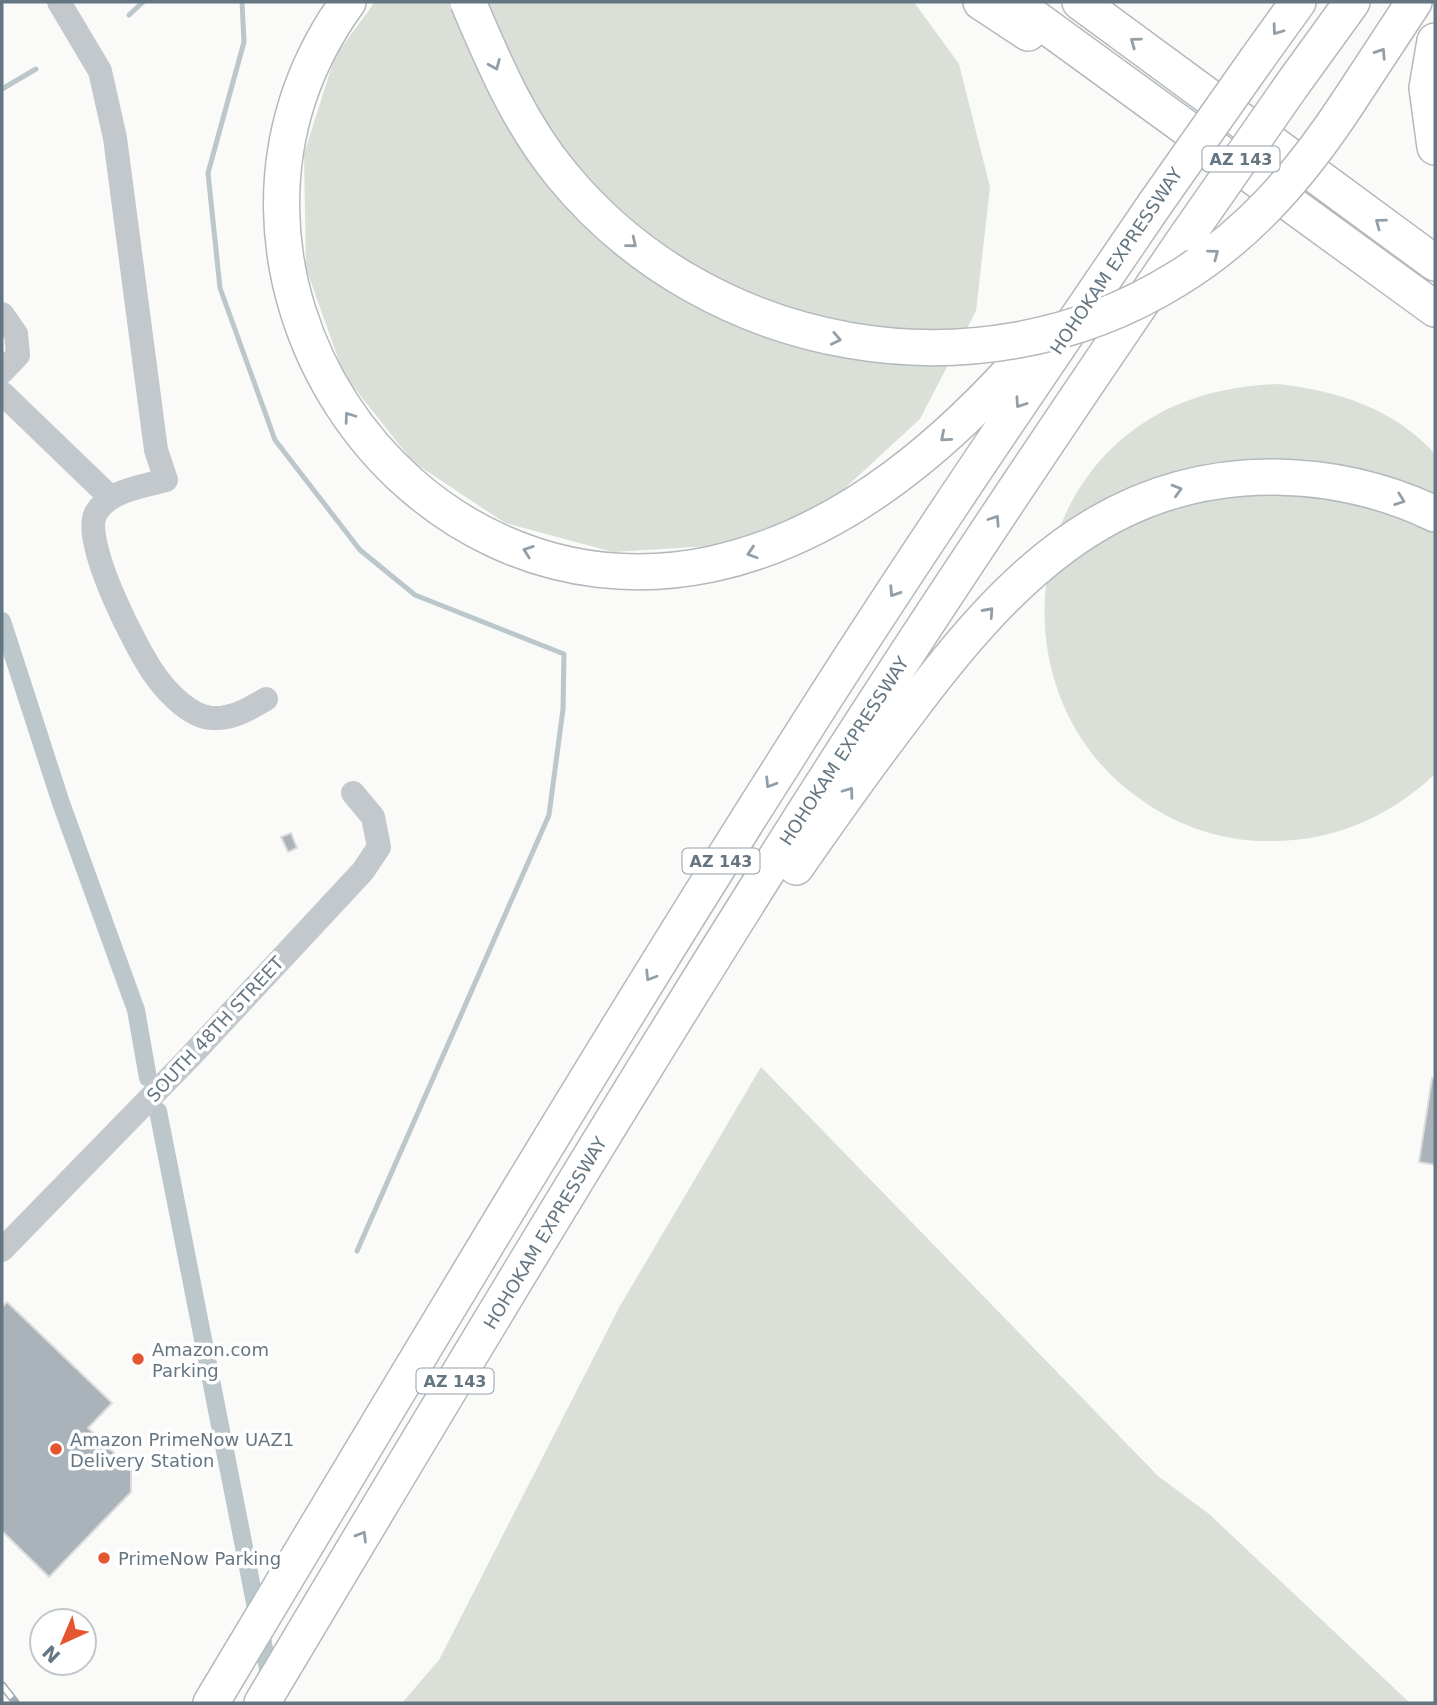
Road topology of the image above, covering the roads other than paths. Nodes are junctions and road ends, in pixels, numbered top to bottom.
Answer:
1 (59, 2) edge
2 (348, 2) edge
3 (468, 2) edge
4 (981, 2) edge
5 (1013, 2) edge
6 (1080, 2) edge
7 (1298, 2) edge
8 (1352, 2) edge
9 (1414, 2) edge
10 (1435, 41) edge
11 (1435, 147) edge
12 (1247, 171) junction
13 (1154, 204) junction
14 (1435, 263) edge
15 (1435, 309) edge
16 (2, 314) edge
17 (2, 372) edge
18 (2, 393) edge
19 (111, 498) junction
20 (1435, 514) edge
21 (266, 699) dead end
22 (353, 793) dead end
23 (584, 1167) junction
24 (2, 1250) edge
25 (313, 1534) junction
26 (327, 1595) junction
27 (184, 1703) edge
28 (211, 1703) edge
29 (262, 1703) edge
30 (277, 1703) edge

1 - 19 street
13 -> 2 highway
3 -> 9 highway, bridge
4 - 12 highway
5 - 12 highway
14 -> 6 highway
7 -> 13 highway, HOHOKAM EXPRESSWAY / AZ 143, bridge
23 -> 8 highway, HOHOKAM EXPRESSWAY / AZ 143, bridge
10 - 11 highway
12 - 15 highway
13 -> 25 highway, HOHOKAM EXPRESSWAY / AZ 143
16 - 17 street
18 - 19 street
19 - 21 street
23 -> 20 highway
22 - 24 street, SOUTH 48TH STREET
26 -> 23 highway, HOHOKAM EXPRESSWAY / AZ 143
25 - 27 highway
25 - 28 highway, HOHOKAM EXPRESSWAY / AZ 143
26 - 29 highway, HOHOKAM EXPRESSWAY / AZ 143
26 - 30 highway

